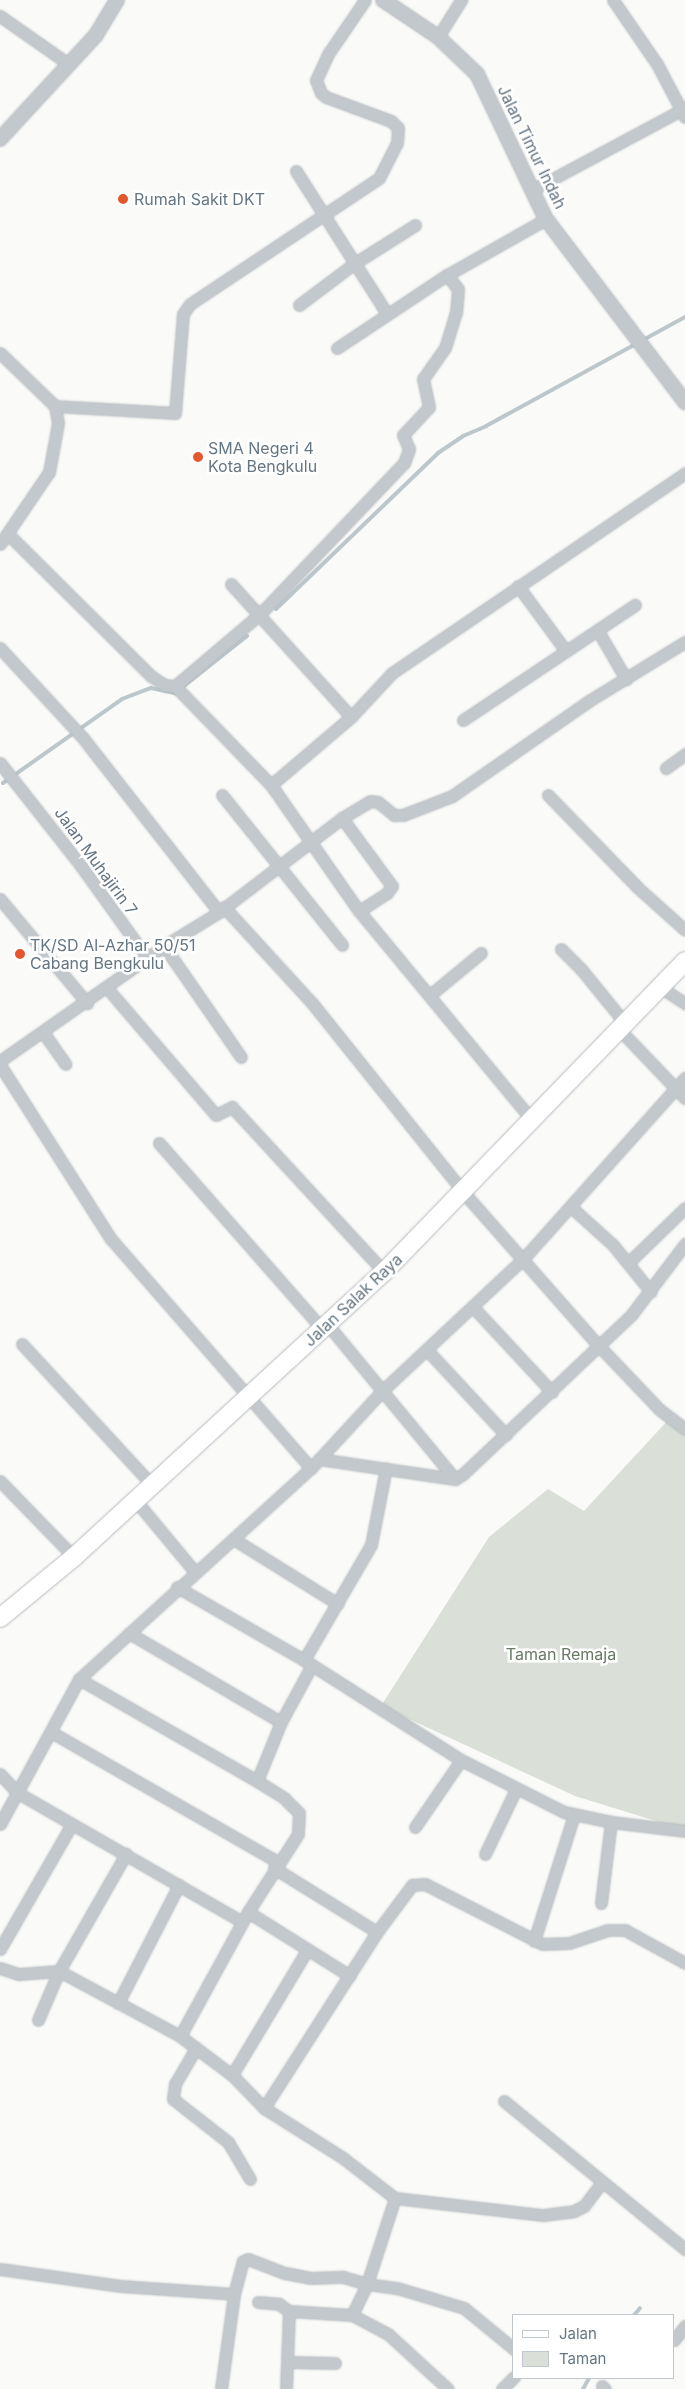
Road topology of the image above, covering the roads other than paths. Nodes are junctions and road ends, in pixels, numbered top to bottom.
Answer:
1 (117, 0) edge
2 (365, 0) edge
3 (383, 0) edge
4 (461, 0) edge
5 (613, 0) edge
6 (0, 16) edge
7 (438, 37) junction
8 (70, 65) junction
9 (684, 112) edge
10 (0, 139) edge
11 (296, 171) dead end
12 (532, 190) junction
13 (323, 213) junction
14 (546, 219) junction
15 (415, 225) dead end
16 (355, 262) junction
17 (447, 275) junction
18 (299, 305) dead end
19 (387, 314) junction
20 (337, 348) dead end
21 (0, 353) edge
22 (685, 402) edge
23 (55, 406) junction
24 (685, 473) edge
25 (8, 534) junction
26 (0, 544) edge
27 (231, 584) dead end
28 (518, 586) junction
29 (635, 605) dead end
30 (260, 614) junction
31 (598, 631) junction
32 (685, 642) edge
33 (0, 648) edge
34 (566, 651) junction
35 (626, 679) junction
36 (176, 687) junction
37 (351, 717) junction
38 (463, 720) dead end
39 (685, 754) edge
40 (4, 767) edge
41 (666, 768) dead end
42 (271, 785) junction
43 (222, 795) dead end
44 (548, 795) dead end
45 (342, 818) junction
46 (311, 844) junction
47 (278, 867) junction
48 (0, 899) edge
49 (222, 910) junction
50 (359, 911) junction
51 (685, 930) edge
52 (342, 945) dead end
53 (164, 946) junction
54 (561, 949) dead end
55 (481, 953) dead end
56 (147, 958) junction
57 (685, 961) edge
58 (660, 987) junction
59 (106, 988) junction
60 (430, 995) junction
61 (86, 1003) junction
62 (685, 1003) edge
63 (621, 1025) junction
64 (43, 1032) junction
65 (241, 1057) dead end
66 (0, 1063) edge
67 (66, 1064) dead end
68 (685, 1078) edge
69 (675, 1089) junction
70 (685, 1098) edge
71 (531, 1119) junction
72 (159, 1143) dead end
73 (464, 1193) junction
74 (571, 1207) junction
75 (685, 1208) edge
76 (685, 1244) edge
77 (523, 1259) junction
78 (628, 1263) junction
79 (384, 1272) junction
80 (651, 1292) junction
81 (472, 1307) junction
82 (325, 1327) junction
83 (22, 1344) dead end
84 (599, 1346) junction
85 (427, 1350) junction
86 (383, 1390) junction
87 (552, 1392) junction
88 (248, 1394) junction
89 (685, 1429) edge
90 (506, 1436) junction
91 (320, 1459) junction
92 (311, 1468) junction
93 (386, 1468) junction
94 (455, 1479) junction
95 (0, 1481) edge
96 (151, 1484) junction
97 (136, 1501) junction
98 (235, 1540) junction
99 (74, 1557) junction
100 (195, 1572) junction
101 (177, 1587) junction
102 (338, 1604) junction
103 (0, 1618) edge
104 (129, 1632) junction
105 (308, 1662) junction
106 (79, 1679) junction
107 (281, 1722) junction
108 (51, 1732) junction
109 (461, 1760) junction
110 (0, 1774) edge
111 (257, 1781) junction
112 (516, 1788) junction
113 (18, 1793) junction
114 (574, 1815) junction
115 (611, 1822) junction
116 (0, 1824) edge
117 (72, 1824) junction
118 (415, 1827) dead end
119 (685, 1831) edge
120 (126, 1854) junction
121 (485, 1854) dead end
122 (276, 1865) junction
123 (179, 1885) junction
124 (601, 1903) dead end
125 (248, 1912) junction
126 (242, 1922) junction
127 (377, 1932) junction
128 (534, 1941) junction
129 (0, 1949) edge
130 (307, 1950) junction
131 (685, 1963) edge
132 (0, 1968) edge
133 (59, 1971) junction
134 (350, 1976) junction
135 (118, 2003) junction
136 (38, 2020) dead end
137 (180, 2036) junction
138 (196, 2048) junction
139 (232, 2074) junction
140 (504, 2101) dead end
141 (264, 2108) junction
142 (250, 2179) dead end
143 (602, 2182) junction
144 (395, 2198) junction
145 (685, 2249) edge
146 (0, 2269) edge
147 (367, 2284) junction
148 (234, 2294) junction
149 (258, 2302) dead end
150 (289, 2311) junction
151 (352, 2315) junction
152 (685, 2326) edge
153 (675, 2339) edge
154 (512, 2347) edge
155 (288, 2362) junction
156 (335, 2363) dead end
157 (512, 2379) edge
158 (221, 2389) edge
159 (286, 2389) edge
160 (448, 2389) edge
161 (502, 2389) edge

1 - 8 street
2 - 13 street
3 - 7 street, Jalan Timur Indah
4 - 7 street
5 - 9 street
6 - 8 street
7 - 12 street, Jalan Timur Indah
8 - 10 street
9 - 12 street
11 - 13 street
12 - 14 street, Jalan Timur Indah
13 - 16 street
13 - 23 street
14 - 17 street
14 - 22 street, Jalan Timur Indah
15 - 16 street
16 - 18 street
16 - 19 street
17 - 19 street
17 - 30 street
19 - 20 street
21 - 23 street
23 - 25 street
24 - 28 street
25 - 26 street
25 - 36 street
27 - 30 street
28 - 34 street
28 - 37 street
29 - 31 street
30 - 36 street
30 - 37 street
31 - 34 street
31 - 35 street
32 - 35 street
33 - 49 street
34 - 38 street
35 - 45 street
36 - 42 street
37 - 42 street
39 - 41 street
40 - 56 street, Jalan Muhajirin 7
42 - 46 street
43 - 47 street
44 - 51 street
45 - 46 street
45 - 50 street
46 - 47 street
46 - 50 street
47 - 49 street
47 - 52 street
48 - 61 street
49 - 53 street
49 - 73 street
50 - 60 street
53 - 56 street
53 - 65 street
54 - 63 street
55 - 60 street
56 - 59 street
57 - 58 main road, Jalan Salak Raya
58 - 62 street
58 - 63 main road, Jalan Salak Raya
59 - 61 street
59 - 79 street
60 - 71 street
61 - 64 street
63 - 69 street
63 - 71 main road, Jalan Salak Raya
64 - 66 street
64 - 67 street
66 - 88 street
68 - 69 street
69 - 70 street
69 - 74 street
71 - 73 main road, Jalan Salak Raya
72 - 82 street
73 - 77 street
73 - 79 main road, Jalan Salak Raya
74 - 77 street
74 - 78 street
75 - 78 street
76 - 80 street
77 - 81 street
77 - 84 street
78 - 80 street
79 - 82 main road, Jalan Salak Raya
80 - 84 street
81 - 85 street
81 - 87 street
82 - 86 street
82 - 88 main road, Jalan Salak Raya
83 - 96 street
84 - 87 street
84 - 89 street
85 - 86 street
85 - 90 street
86 - 91 street
86 - 94 street
87 - 90 street
88 - 92 street
88 - 96 main road, Jalan Salak Raya
90 - 94 street
91 - 92 street
91 - 93 street
92 - 98 street
93 - 94 street
93 - 102 street
95 - 99 street
96 - 97 main road, Jalan Salak Raya
97 - 99 main road, Jalan Salak Raya
97 - 100 street
98 - 100 street
98 - 102 street
99 - 103 main road, Jalan Salak Raya
100 - 101 street
101 - 104 street
101 - 105 street
102 - 105 street
104 - 106 street
104 - 107 street
105 - 107 street
105 - 109 street
106 - 108 street
106 - 111 street
107 - 111 street
108 - 113 street
108 - 122 street
109 - 112 street
109 - 118 street
110 - 113 street
111 - 122 street
112 - 114 street
112 - 121 street
113 - 116 street
113 - 117 street
114 - 115 street
114 - 128 street
115 - 119 street
115 - 124 street
117 - 120 street
117 - 129 street
120 - 123 street
120 - 133 street
122 - 125 street
122 - 127 street
123 - 126 street
123 - 135 street
125 - 126 street
125 - 130 street
126 - 137 street
127 - 128 street
127 - 134 street
128 - 131 street
130 - 134 street
130 - 139 street
132 - 133 street
133 - 135 street
133 - 136 street
134 - 141 street
135 - 137 street
137 - 138 street
138 - 139 street
138 - 142 street
139 - 141 street
140 - 143 street
141 - 144 street
143 - 144 street
143 - 145 street
144 - 147 street
146 - 148 street
147 - 148 street
147 - 151 street
147 - 154 street
148 - 158 street
149 - 150 street
150 - 151 street
150 - 155 street
151 - 160 street
152 - 153 street
155 - 156 street
155 - 159 street
157 - 161 street

